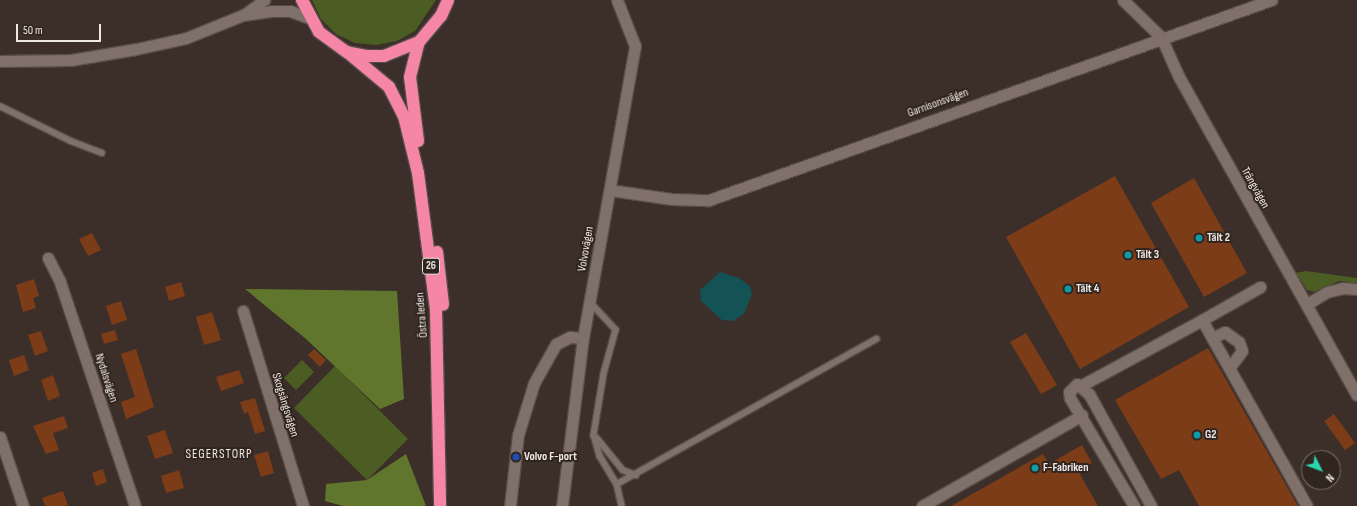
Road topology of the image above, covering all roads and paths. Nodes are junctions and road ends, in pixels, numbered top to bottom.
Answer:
1 (264, 0) edge
2 (302, 0) edge
3 (448, 0) edge
4 (617, 0) edge
5 (1123, 0) edge
6 (1271, 0) edge
7 (243, 16) junction
8 (309, 18) junction
9 (1161, 37) junction
10 (419, 42) junction
11 (347, 52) junction
12 (0, 61) edge
13 (0, 106) edge
14 (102, 153) dead end
15 (610, 190) junction
16 (48, 258) dead end
17 (1260, 288) dead end
18 (1357, 289) edge
19 (590, 302) junction
20 (1307, 304) junction
21 (243, 311) dead end
22 (1202, 320) junction
23 (583, 338) junction
24 (1212, 338) junction
25 (876, 339) dead end
26 (1229, 368) junction
27 (1082, 385) junction
28 (1357, 395) edge
29 (1082, 415) junction
30 (594, 435) junction
31 (0, 437) edge
32 (636, 475) junction
33 (617, 484) junction
34 (23, 506) edge
35 (135, 506) edge
36 (303, 506) edge
37 (440, 506) edge
38 (447, 506) edge
39 (510, 506) edge
40 (562, 506) edge
41 (622, 506) edge
42 (922, 506) edge
43 (1134, 506) edge
44 (1151, 506) edge
45 (1307, 506) edge

1 - 7 street
2 - 8 highway, 26
3 - 10 highway, 26
4 - 15 street, Volvovägen
5 - 9 street, Trängvägen
6 - 9 street, Garnisonsvägen
7 - 8 street
7 - 12 street
8 - 11 highway, 26
9 - 15 street, Garnisonsvägen
9 - 20 street, Trängvägen
10 - 11 highway, 26
10 - 38 highway, Östra leden / 26
11 - 37 highway, Östra leden / 26
13 - 14 lane
15 - 19 street, Volvovägen
16 - 35 street, Nydalsvägen
17 - 22 street
18 - 20 street
19 - 23 street, Volvovägen
19 - 30 lane
20 - 28 street, Trängvägen
21 - 36 street, Skogsängsvägen
22 - 24 street
22 - 27 street
23 - 39 street
23 - 40 street, Volvovägen
24 - 26 street
24 - 26 street
25 - 32 lane
26 - 45 street
27 - 29 street
27 - 44 street
29 - 42 street
29 - 43 street
30 - 32 lane
30 - 33 lane
31 - 34 street
32 - 33 lane
33 - 41 lane

